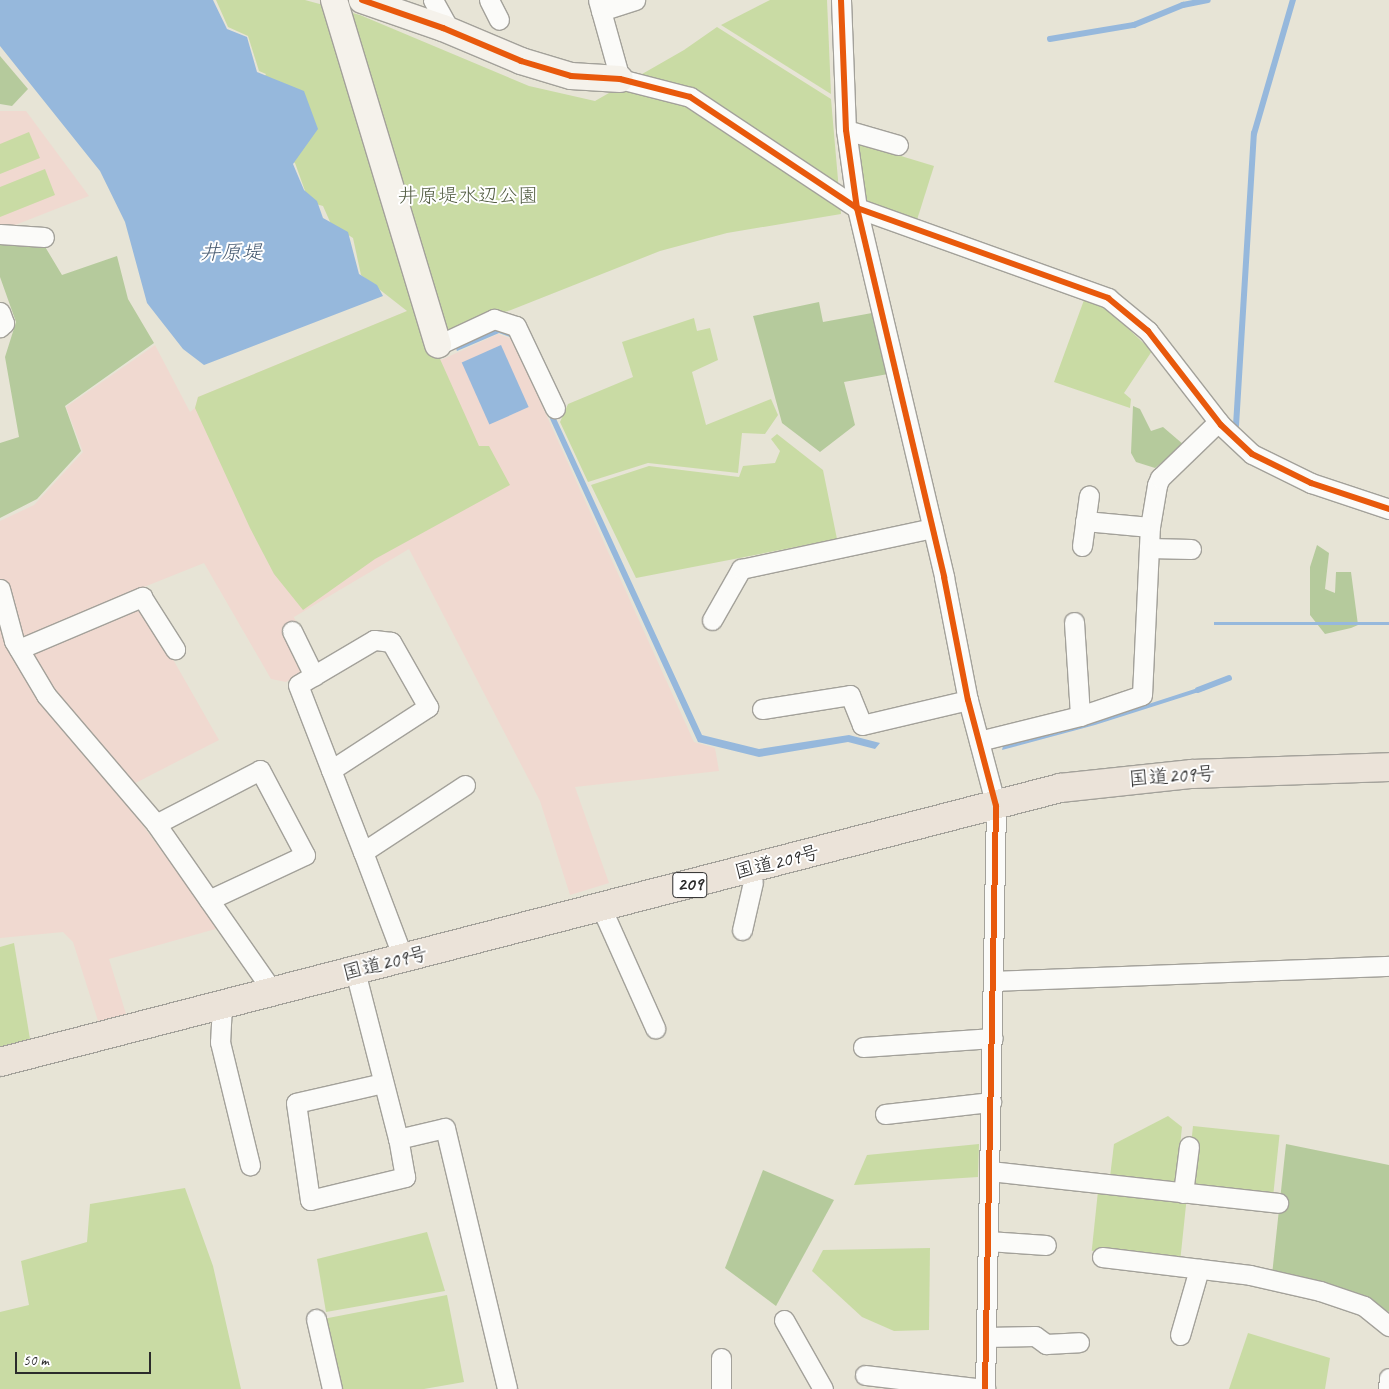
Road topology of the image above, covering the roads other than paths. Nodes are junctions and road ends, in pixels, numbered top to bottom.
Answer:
1 (334, 0) edge
2 (362, 0) edge
3 (433, 0) edge
4 (489, 0) edge
5 (635, 0) edge
6 (841, 0) edge
7 (599, 6) edge
8 (499, 20) dead end
9 (450, 31) junction
10 (620, 79) junction
11 (846, 130) junction
12 (898, 145) dead end
13 (857, 208) junction
14 (0, 234) edge
15 (44, 237) dead end
16 (0, 312) edge
17 (0, 326) edge
18 (438, 345) joint
19 (555, 408) dead end
20 (1218, 422) junction
21 (1089, 495) dead end
22 (1389, 509) edge
23 (1085, 521) junction
24 (1150, 527) junction
25 (933, 528) junction
26 (1082, 546) dead end
27 (1149, 548) junction
28 (1191, 548) dead end
29 (0, 589) edge
30 (712, 620) dead end
31 (1074, 622) dead end
32 (292, 631) dead end
33 (175, 649) dead end
34 (18, 650) junction
35 (314, 676) junction
36 (968, 700) junction
37 (762, 709) dead end
38 (1080, 716) junction
39 (979, 741) junction
40 (1389, 767) edge
41 (331, 770) junction
42 (466, 785) dead end
43 (996, 806) junction
44 (156, 824) junction
45 (363, 852) junction
46 (753, 882) dead end
47 (209, 900) junction
48 (601, 907) junction
49 (742, 930) dead end
50 (404, 958) junction
51 (1389, 966) edge
52 (355, 971) junction
53 (994, 982) junction
54 (273, 992) junction
55 (222, 1005) junction
56 (656, 1028) dead end
57 (993, 1038) junction
58 (863, 1047) dead end
59 (0, 1062) edge
60 (383, 1083) junction
61 (991, 1102) junction
62 (885, 1114) dead end
63 (398, 1139) junction
64 (1189, 1146) dead end
65 (250, 1165) dead end
66 (990, 1171) junction
67 (1183, 1192) junction
68 (1278, 1203) dead end
69 (988, 1242) junction
70 (1046, 1245) dead end
71 (1102, 1257) dead end
72 (1199, 1269) junction
73 (316, 1318) dead end
74 (784, 1320) dead end
75 (1389, 1326) edge
76 (1180, 1336) dead end
77 (986, 1337) junction
78 (1079, 1342) dead end
79 (721, 1358) dead end
80 (865, 1375) dead end
81 (1389, 1378) edge
82 (332, 1389) edge
83 (508, 1389) edge
84 (721, 1389) edge
85 (823, 1389) edge
86 (985, 1389) edge
87 (1388, 1389) edge

1 - 18 street
2 - 9 street
3 - 9 street
4 - 8 street
5 - 7 street
6 - 11 street
7 - 10 street
9 - 10 street
10 - 13 street
11 - 12 street
11 - 13 street
13 - 20 street
13 - 25 street
14 - 15 street
16 - 17 street
18 - 19 street
20 - 22 street
20 - 24 street
21 - 23 street
23 - 24 street
23 - 26 street
24 - 27 street
25 - 30 street
25 - 36 street
27 - 28 street
27 - 38 street
29 - 34 street
31 - 38 street
32 - 35 street
33 - 34 street
34 - 44 street
35 - 41 street
35 - 41 street
36 - 37 street
36 - 39 street
38 - 39 street
39 - 43 street
40 - 43 highway, 国道209号 / 209
41 - 45 street
42 - 45 street
43 - 48 highway, 国道209号 / 209
43 - 53 street
44 - 47 street
44 - 47 street
45 - 50 street
46 - 49 street
47 - 54 street
48 - 50 highway, 国道209号 / 209
48 - 56 street
50 - 52 highway, 国道209号 / 209
51 - 53 street
52 - 54 highway, 国道209号 / 209
52 - 60 street
53 - 57 street
54 - 55 highway, 国道209号 / 209
55 - 59 highway, 国道209号 / 209
55 - 65 street
57 - 58 street
57 - 61 street
60 - 63 street
60 - 63 street
61 - 62 street
61 - 66 street
63 - 83 street
64 - 67 street
66 - 67 street
66 - 69 street
67 - 68 street
69 - 70 street
69 - 77 street
71 - 72 street
72 - 75 street
72 - 76 street
73 - 82 street
74 - 85 street
77 - 78 street
77 - 86 street
79 - 84 street
80 - 86 street
81 - 87 street

